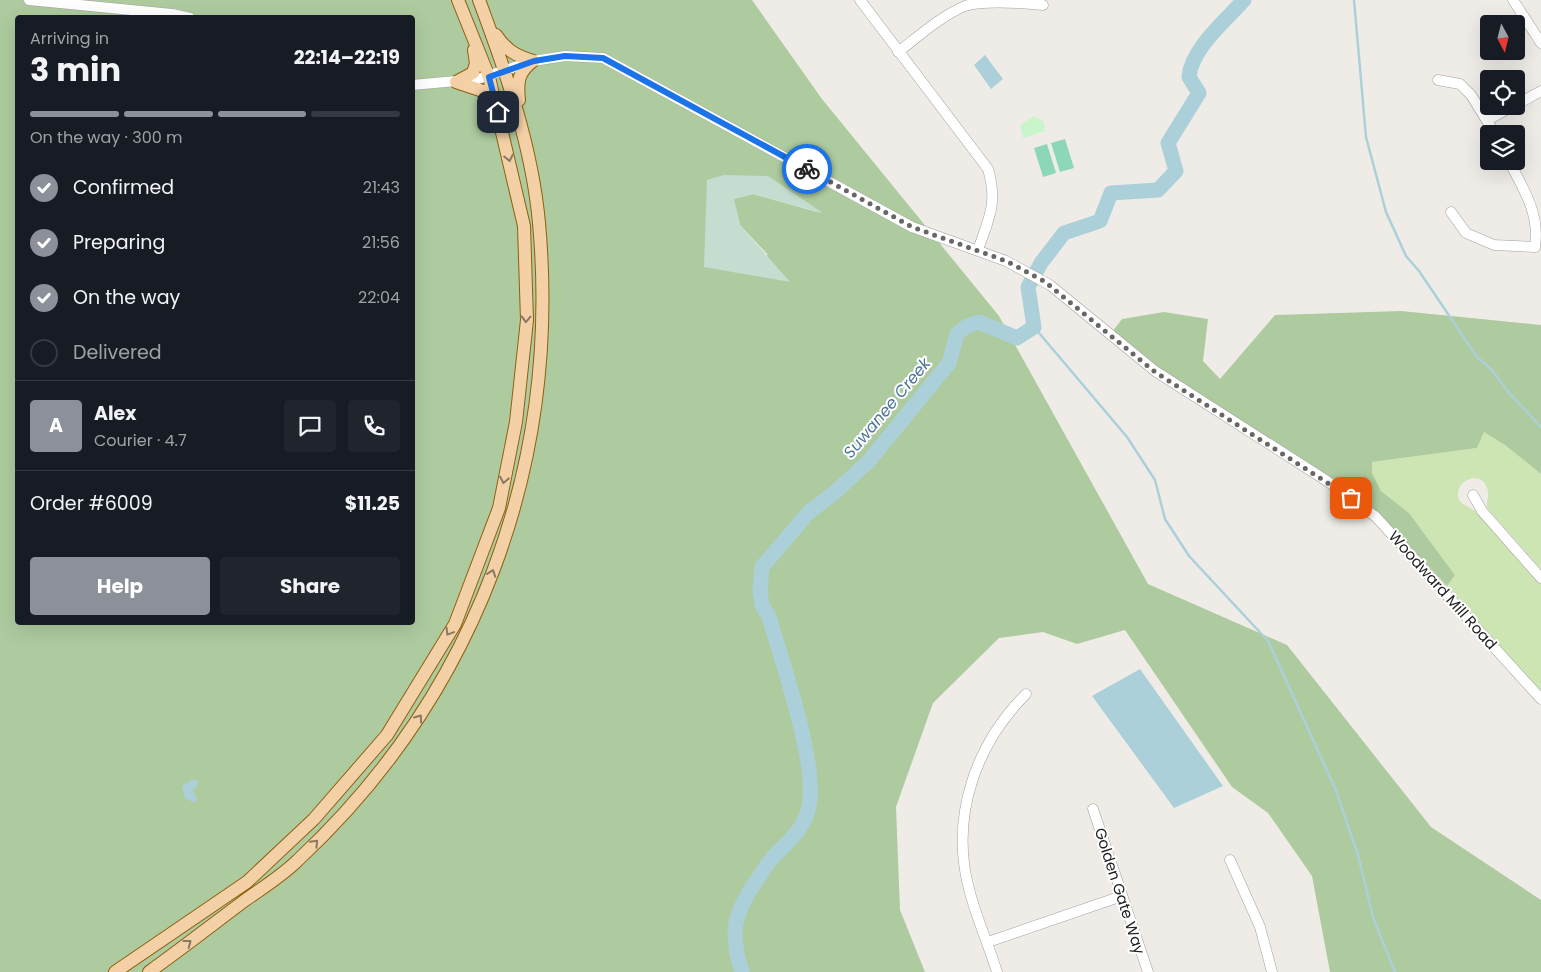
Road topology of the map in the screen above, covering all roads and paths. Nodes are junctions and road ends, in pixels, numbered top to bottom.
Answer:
1 (29, 0) edge
2 (458, 0) edge
3 (479, 0) edge
4 (860, 0) edge
5 (1513, 0) edge
6 (966, 3) edge
7 (1043, 5) dead end
8 (176, 15) edge
9 (487, 22) junction
10 (471, 33) junction
11 (1541, 43) edge
12 (898, 52) junction
13 (534, 61) junction
14 (505, 71) junction
15 (489, 77) junction
16 (1438, 80) dead end
17 (456, 82) junction
18 (415, 85) edge
19 (1541, 91) edge
20 (1525, 100) edge
21 (498, 112) junction
22 (1497, 115) edge
23 (1488, 120) junction
24 (1490, 125) edge
25 (527, 152) junction
26 (1514, 170) edge
27 (1451, 212) dead end
28 (978, 250) junction
29 (1473, 495) dead end
30 (1541, 578) edge
31 (1026, 694) dead end
32 (1541, 699) edge
33 (1093, 809) dead end
34 (1230, 860) dead end
35 (1122, 896) junction
36 (988, 942) junction
37 (115, 972) edge
38 (149, 972) edge
39 (997, 972) edge
40 (1148, 972) edge
41 (1272, 972) edge

1 - 8 street
2 - 10 main road
3 - 9 main road
4 - 12 street
5 - 11 street
6 - 7 street
6 - 12 street
9 - 13 main road
9 - 14 main road
10 - 15 main road
10 - 17 main road
12 - 28 street
13 - 14 street, Woodward Mill Road
13 - 25 main road
13 - 28 street, Woodward Mill Road
14 - 15 street, Woodward Mill Road
14 - 25 main road
15 - 17 street, Woodward Mill Road
15 - 21 main road
16 - 23 street
17 - 18 street, Woodward Mill Road
17 - 21 main road
19 - 20 street
21 -> 37 main road
22 - 23 street
23 - 24 street
38 -> 25 main road
26 - 27 street
28 - 32 street, Woodward Mill Road
29 - 30 street
31 - 36 street
33 - 35 street, Golden Gate Way
34 - 41 street
35 - 36 street
35 - 40 street, Golden Gate Way
36 - 39 street

